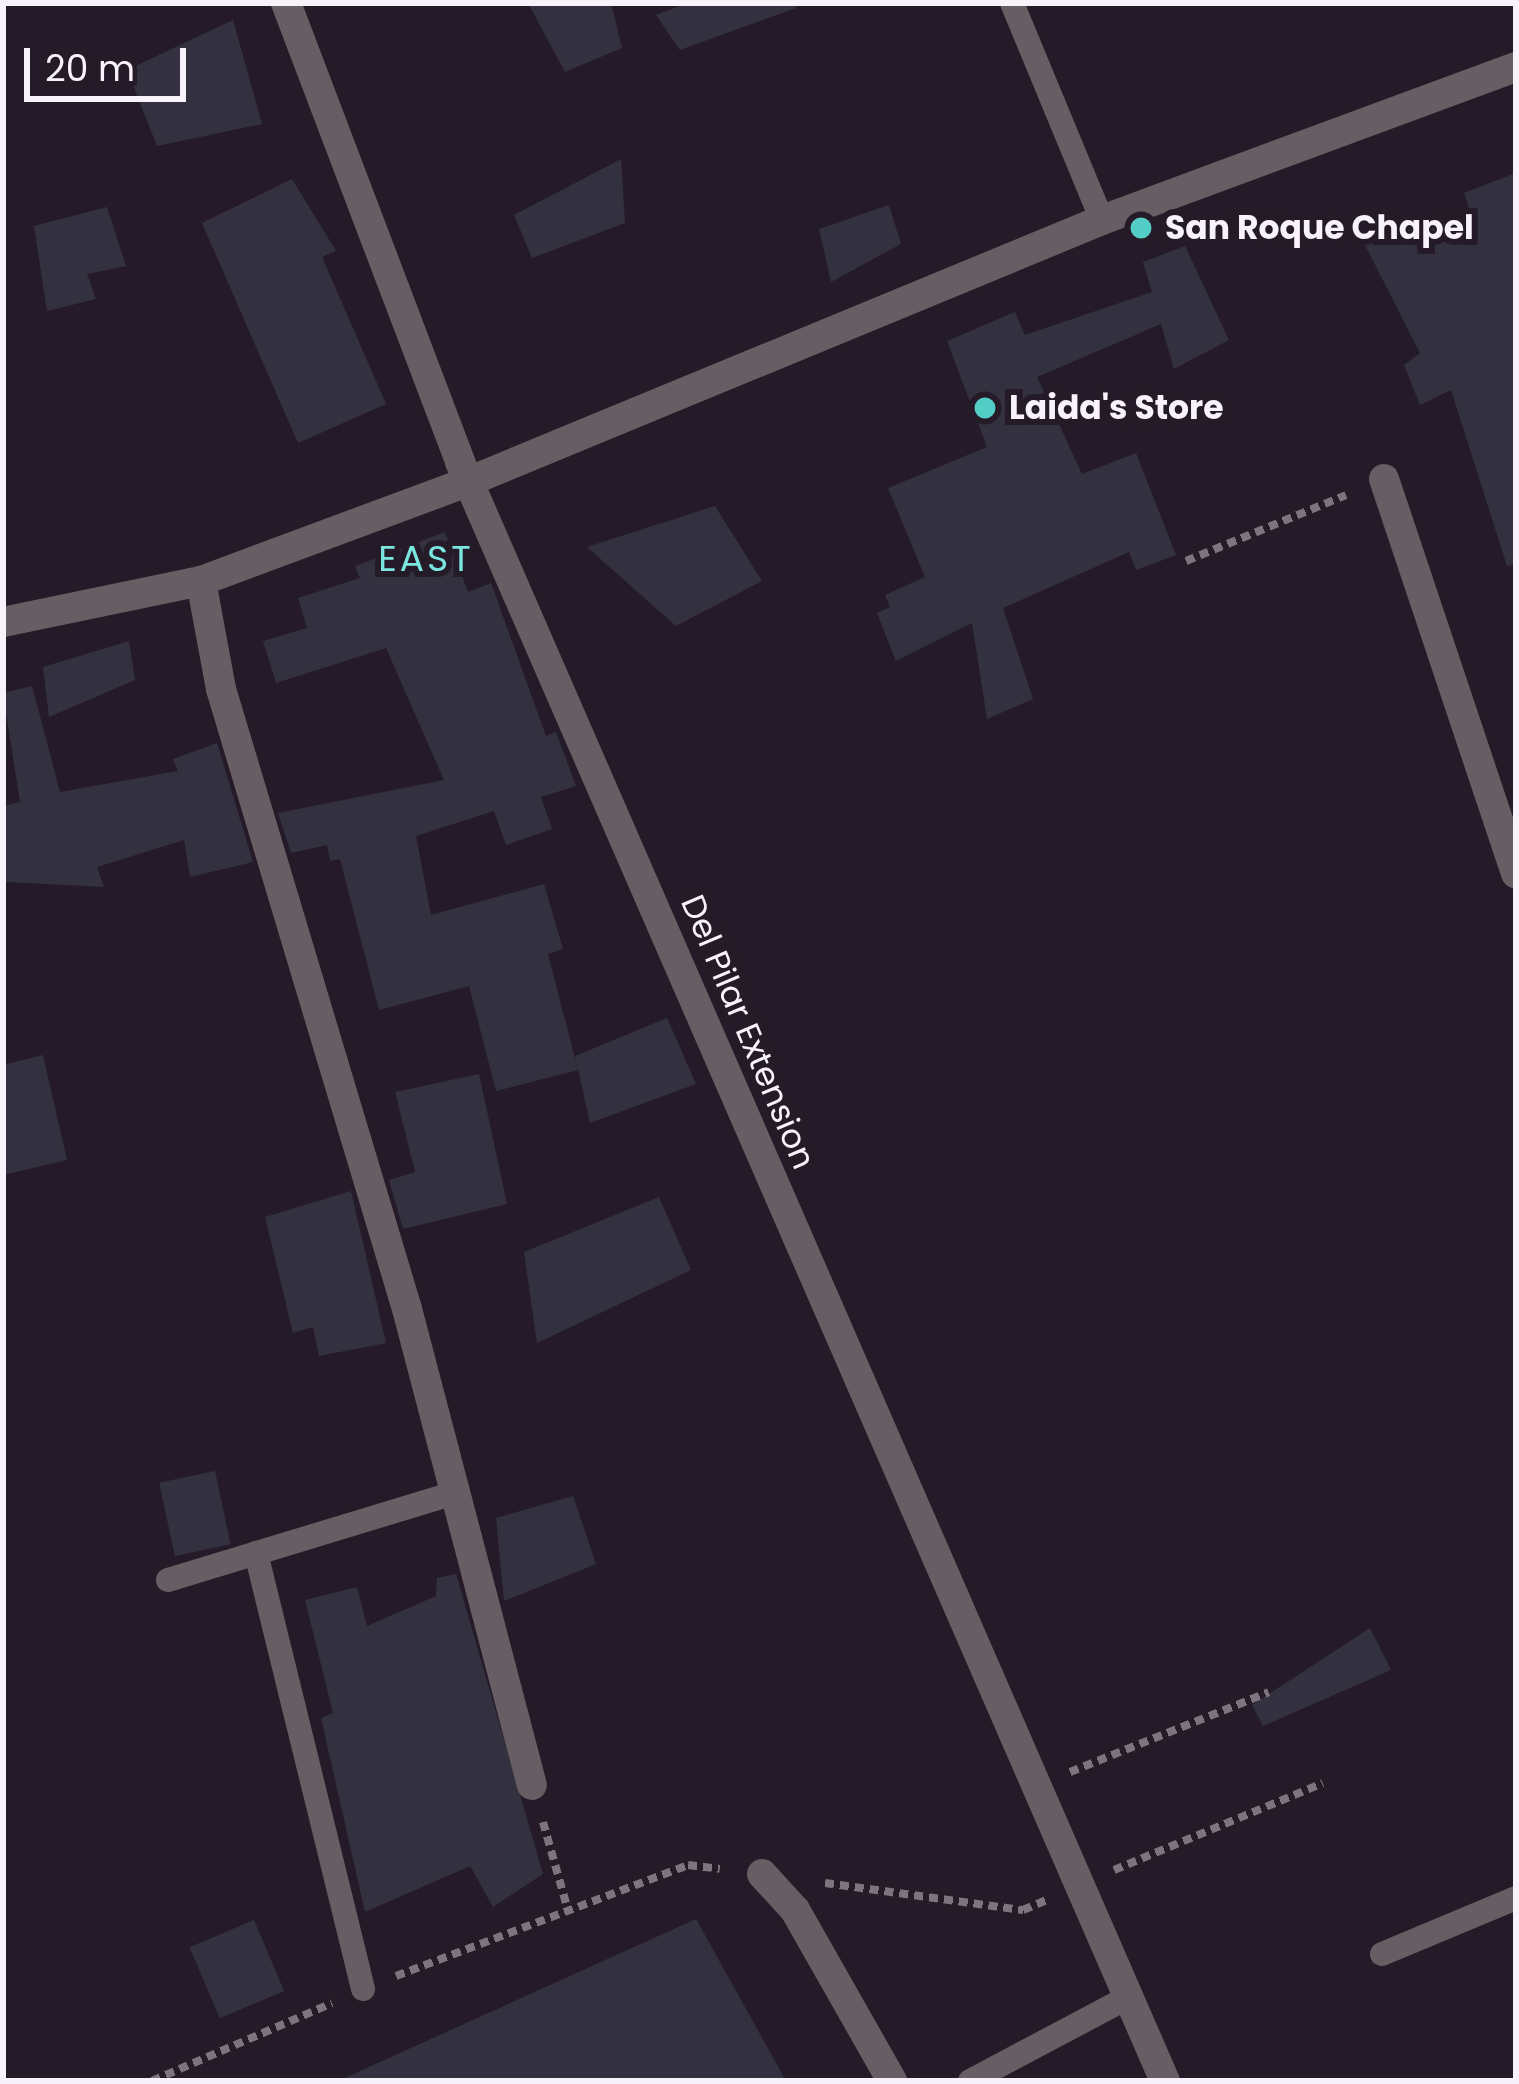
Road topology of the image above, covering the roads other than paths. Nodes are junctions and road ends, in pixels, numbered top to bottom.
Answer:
1 (286, 3) edge
2 (1012, 3) edge
3 (1516, 67) edge
4 (1102, 220) junction
5 (1384, 479) road end
6 (470, 481) junction
7 (201, 581) junction
8 (3, 622) edge
9 (1516, 873) edge
10 (458, 1492) junction
11 (256, 1553) junction
12 (168, 1580) dead end
13 (532, 1785) road end
14 (762, 1874) road end
15 (1516, 1898) edge
16 (1382, 1954) dead end
17 (363, 1989) road end
18 (1127, 1998) junction
19 (892, 2081) edge
20 (970, 2081) edge
21 (1166, 2081) edge

1 - 6 street, Del Pilar Extension
2 - 4 lane
3 - 4 street
4 - 6 street
5 - 9 street
6 - 7 street
6 - 18 street, Del Pilar Extension
7 - 8 street
7 - 10 street
10 - 11 lane
10 - 13 street
11 - 12 lane
11 - 17 lane
14 - 19 street
15 - 16 lane
18 - 20 lane
18 - 21 street, Del Pilar Extension

